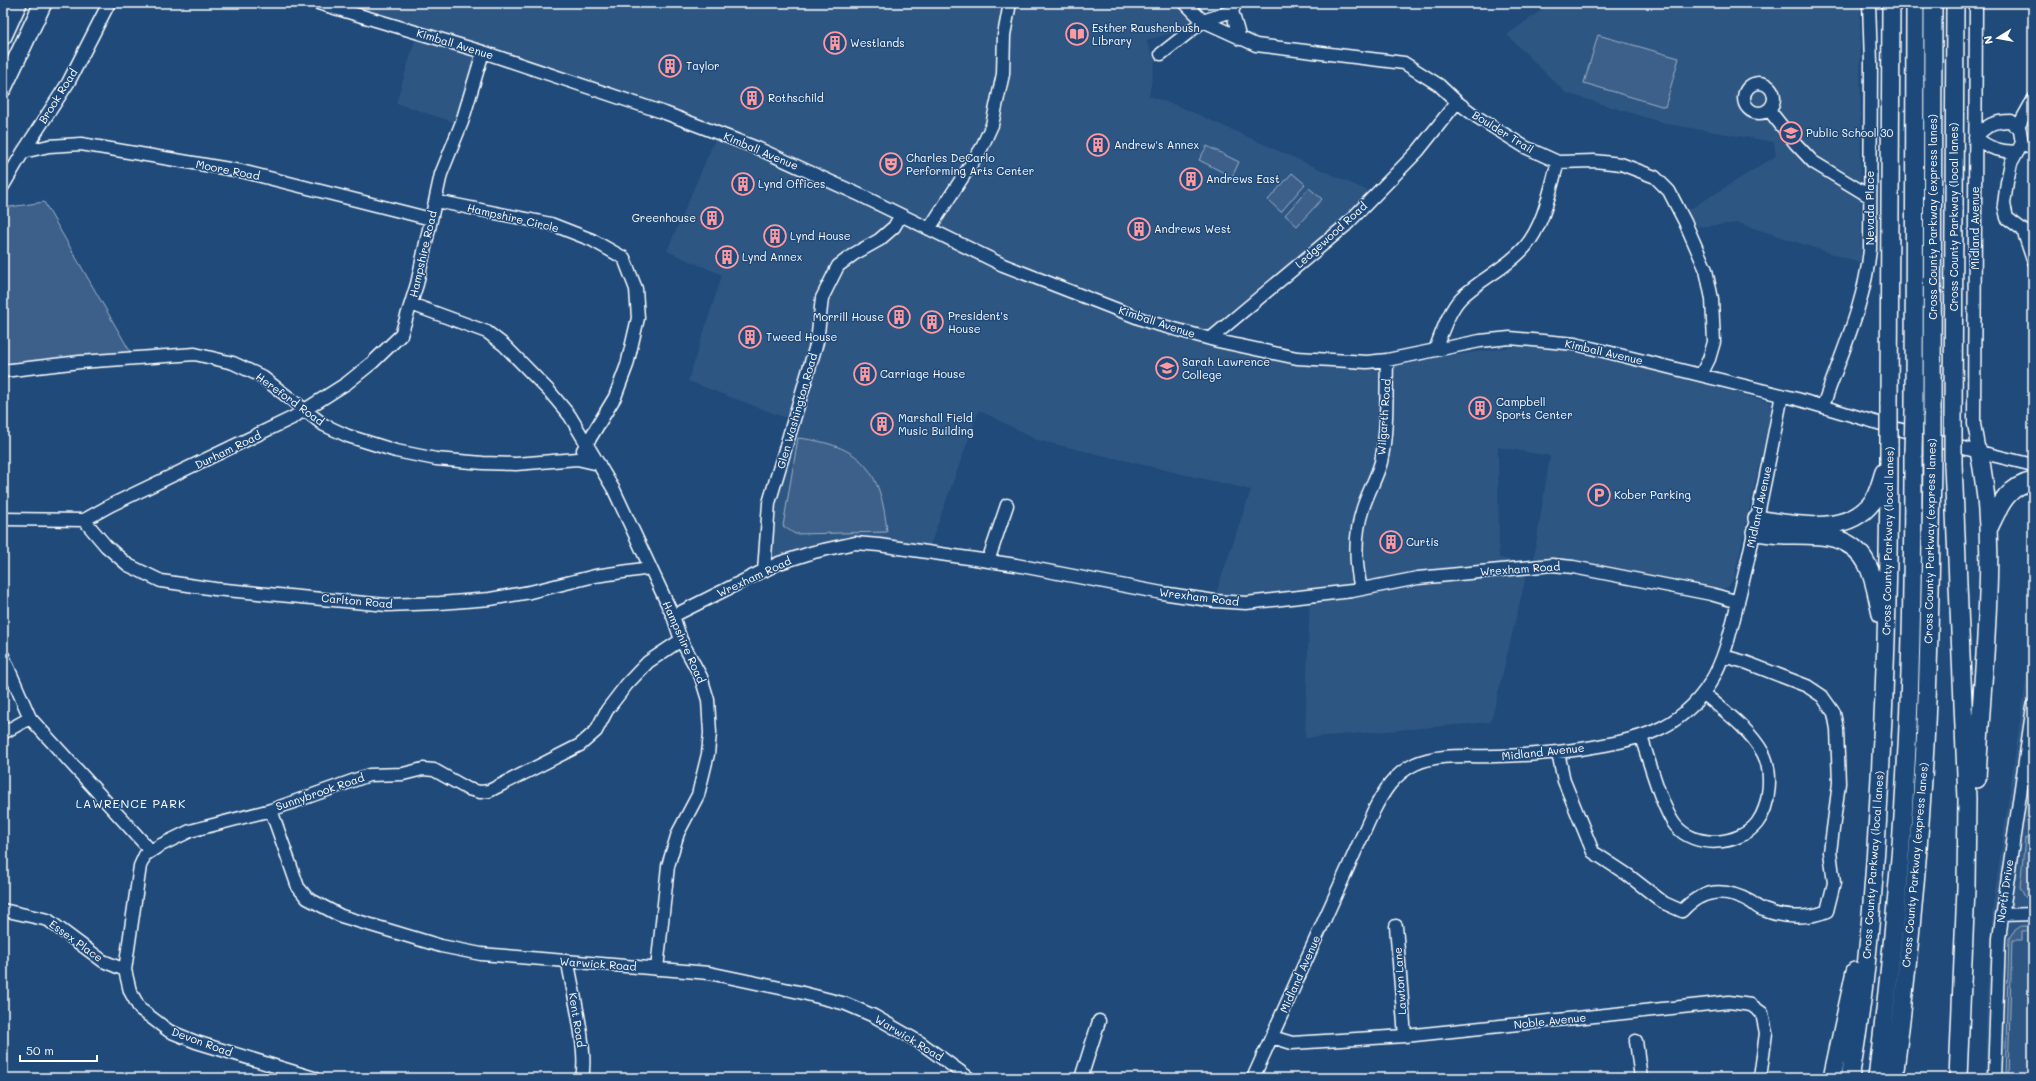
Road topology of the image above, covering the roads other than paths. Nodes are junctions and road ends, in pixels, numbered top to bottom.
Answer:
1 (18, 3) edge
2 (43, 3) edge
3 (109, 3) edge
4 (318, 3) edge
5 (1010, 3) edge
6 (1185, 3) edge
7 (1869, 3) edge
8 (1891, 3) edge
9 (1915, 3) edge
10 (1933, 3) edge
11 (1955, 3) edge
12 (1976, 3) edge
13 (1234, 7) edge
14 (1203, 21) junction
15 (3, 36) edge
16 (1240, 39) junction
17 (484, 52) junction
18 (1162, 54) dead end
19 (3, 88) edge
20 (2033, 100) edge
21 (1456, 102) junction
22 (1769, 110) dead end
23 (2016, 125) junction
24 (1975, 137) junction
25 (2020, 147) junction
26 (2033, 148) edge
27 (23, 152) junction
28 (1558, 162) junction
29 (3, 186) edge
30 (1869, 196) junction
31 (436, 201) junction
32 (901, 215) junction
33 (431, 219) junction
34 (929, 229) junction
35 (2033, 260) edge
36 (411, 304) junction
37 (1210, 339) junction
38 (1435, 350) junction
39 (1387, 360) junction
40 (3, 371) edge
41 (1701, 375) junction
42 (1782, 395) junction
43 (1823, 406) junction
44 (304, 410) junction
45 (587, 444) junction
46 (1889, 450) junction
47 (1979, 452) junction
48 (578, 459) junction
49 (599, 464) junction
50 (2033, 465) edge
51 (2033, 481) edge
52 (1007, 505) dead end
53 (96, 515) junction
54 (3, 519) edge
55 (84, 520) junction
56 (1756, 526) junction
57 (1988, 530) junction
58 (95, 533) junction
59 (988, 560) junction
60 (650, 568) junction
61 (764, 571) junction
62 (1361, 589) junction
63 (1738, 602) junction
64 (673, 616) junction
65 (1887, 636) junction
66 (681, 640) junction
67 (3, 656) edge
68 (1723, 656) junction
69 (1703, 693) junction
70 (2033, 706) edge
71 (30, 718) junction
72 (3, 733) edge
73 (1641, 737) junction
74 (1558, 752) junction
75 (271, 810) junction
76 (151, 851) junction
77 (1966, 888) junction
78 (1914, 894) junction
79 (3, 910) edge
80 (2033, 914) edge
81 (2002, 915) junction
82 (1870, 916) junction
83 (1396, 926) dead end
84 (568, 963) junction
85 (656, 968) junction
86 (125, 970) junction
87 (1962, 986) junction
88 (1099, 1021) dead end
89 (1405, 1036) junction
90 (1272, 1037) junction
91 (1636, 1041) dead end
92 (314, 1078) edge
93 (582, 1078) edge
94 (969, 1078) edge
95 (1081, 1078) edge
96 (1253, 1078) edge
97 (1641, 1078) edge
98 (1760, 1078) edge
99 (1832, 1078) edge
100 (1850, 1078) edge
101 (1877, 1078) edge
102 (1894, 1078) edge
103 (1904, 1078) edge
104 (1958, 1078) edge
105 (1966, 1078) edge
106 (1994, 1078) edge

1 - 15 highway
2 - 19 highway
3 - 27 street, Brook Road
4 - 17 street, Kimball Avenue
5 - 34 street
6 - 14 street, Boulder Trail
7 - 30 street, Nevada Place
8 - 46 highway, Cross County Parkway (local lanes), bridge
9 - 101 highway, Cross County Parkway (express lanes), bridge
10 - 78 highway, Cross County Parkway (express lanes), bridge
11 - 77 highway, Cross County Parkway (local lanes), bridge
12 - 24 street, Midland Avenue
13 - 14 street
13 - 16 street
14 - 16 street, Boulder Trail
14 - 18 street
16 - 21 street, Boulder Trail
17 - 31 street, Hampshire Road
17 - 32 street, Kimball Avenue
20 - 23 street
21 - 28 street, Boulder Trail
21 - 37 street, Ledgewood Road
22 - 30 street
23 - 24 street
23 - 25 street
24 - 25 street
24 - 47 street, Midland Avenue
25 - 26 street
25 - 35 street
27 - 29 street, Brook Road
27 - 33 street, Moore Road
28 - 38 street
28 - 41 street, Boulder Trail
30 - 43 street, Nevada Place
31 - 33 street, Hampshire Road
31 - 45 street, Hampshire Circle
32 - 34 street, Kimball Avenue
32 - 61 street, Glen Washington Road
33 - 36 street, Hampshire Road
34 - 37 street, Kimball Avenue
36 - 44 street, Durham Road
36 - 45 street, Hampshire Road
37 - 39 street, Kimball Avenue
38 - 39 street, Kimball Avenue
38 - 41 street, Kimball Avenue
39 - 62 street, Wilgarth Road
40 - 44 street, Hereford Road
41 - 42 street, Kimball Avenue
42 - 43 street, Kimball Avenue
42 - 56 street, Midland Avenue
43 - 47 street, Kimball Avenue
44 - 48 street, Hereford Road
44 - 53 street, Durham Road
45 - 48 street
45 - 49 street, Hampshire Road
46 - 56 highway
46 - 65 highway, Cross County Parkway (local lanes)
47 - 50 street, Kimball Avenue
47 - 57 highway
48 - 49 street, Hereford Road
49 - 60 street, Hampshire Road
51 - 57 highway
52 - 59 street
53 - 55 street, Durham Road
53 - 58 street
54 - 55 street, Durham Road
55 - 58 street, Carlton Road
56 - 63 street, Midland Avenue
56 - 65 highway
57 - 77 highway
58 - 60 street, Carlton Road
59 - 61 street, Wrexham Road
59 - 62 street, Wrexham Road
60 - 64 street, Hampshire Road
61 - 64 street, Wrexham Road
62 - 63 street, Wrexham Road
63 - 68 street, Midland Avenue
64 - 66 street, Hampshire Road
65 - 82 highway, Cross County Parkway (local lanes)
66 - 75 street, Sunnybrook Road
66 - 85 street, Hampshire Road
67 - 71 street
68 - 69 street, Midland Avenue
68 - 74 street
69 - 73 street, Midland Avenue
69 - 73 street
70 - 81 street, North Drive
71 - 72 street
71 - 76 street
73 - 74 street, Midland Avenue
74 - 90 street, Midland Avenue
75 - 76 street, Sunnybrook Road
75 - 84 street, Warwick Road
76 - 86 street, Devon Road
77 - 87 highway, Cross County Parkway (local lanes)
78 - 102 highway, Cross County Parkway (express lanes)
78 - 103 highway
79 - 86 street, Essex Place
80 - 81 street
81 - 106 street, North Drive
82 - 99 highway
82 - 100 highway, Cross County Parkway (local lanes)
83 - 89 street, Lawton Lane
84 - 85 street, Warwick Road
84 - 93 street, Kent Road
85 - 94 street, Warwick Road
86 - 92 street, Devon Road
87 - 104 highway, Cross County Parkway (local lanes)
87 - 105 highway
88 - 95 street
89 - 90 street, Noble Avenue
89 - 98 street, Noble Avenue
90 - 96 street, Midland Avenue
91 - 97 street

